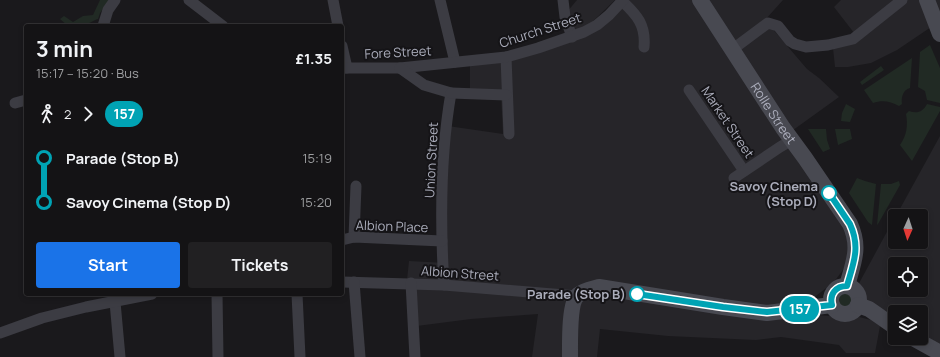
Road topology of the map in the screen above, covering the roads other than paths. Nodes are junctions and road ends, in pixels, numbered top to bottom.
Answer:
1 (115, 0) edge
2 (189, 0) edge
3 (333, 0) edge
4 (440, 0) edge
5 (563, 0) edge
6 (700, 0) edge
7 (902, 0) edge
8 (927, 0) edge
9 (623, 1) edge
10 (104, 24) edge
11 (220, 24) edge
12 (338, 24) edge
13 (940, 34) edge
14 (572, 37) junction
15 (644, 47) dead end
16 (733, 49) junction
17 (506, 57) junction
18 (455, 62) junction
19 (344, 68) edge
20 (400, 68) junction
21 (689, 90) dead end
22 (451, 93) junction
23 (506, 95) junction
24 (24, 101) edge
25 (15, 103) dead end
26 (509, 134) dead end
27 (792, 140) junction
28 (744, 171) junction
29 (734, 178) dead end
30 (356, 186) dead end
31 (354, 237) junction
32 (344, 240) edge
33 (442, 241) junction
34 (344, 282) edge
35 (354, 282) junction
36 (411, 284) junction
37 (444, 285) junction
38 (847, 286) junction
39 (143, 296) edge
40 (217, 296) edge
41 (297, 296) edge
42 (577, 296) junction
43 (116, 302) junction
44 (832, 305) junction
45 (858, 305) junction
46 (888, 322) edge
47 (0, 333) edge
48 (913, 345) edge
49 (926, 345) edge
50 (940, 353) edge
51 (120, 357) edge
52 (218, 357) edge
53 (300, 357) edge
54 (360, 357) edge
55 (415, 357) edge
56 (570, 357) edge
57 (922, 357) edge

1 - 10 street
2 - 11 street
3 - 12 street
4 - 18 street
5 - 14 street
6 - 16 main road, Rolle Street
7 - 16 street
8 - 13 main road
9 - 14 street, Church Street
9 - 15 street
14 - 17 street, Church Street
16 - 27 main road, Rolle Street
17 - 18 street, Church Street
17 - 23 street
18 - 20 street, Fore Street
19 - 20 street, Fore Street
20 - 22 street
21 - 28 street, Market Street
22 - 23 street
22 - 33 street, Union Street
23 - 26 street
24 - 25 street
27 - 28 street, Market Street
27 - 38 main road, Rolle Street
28 - 29 street, Market Street
30 - 31 street
31 - 32 street, Albion Place
31 - 33 street, Albion Place
33 - 37 street, Union Street
34 - 35 street, Albion Street
35 - 36 street, Albion Street
35 - 54 street
36 - 37 street, Albion Street
36 - 55 street
37 - 42 street, Albion Street
38 - 44 main road
38 - 45 main road
39 - 43 street
40 - 52 street
41 - 53 street
42 - 44 main road
42 - 56 main road
43 - 47 street
43 - 51 street
44 - 45 main road
45 - 46 main road
48 - 57 main road
49 - 50 main road

